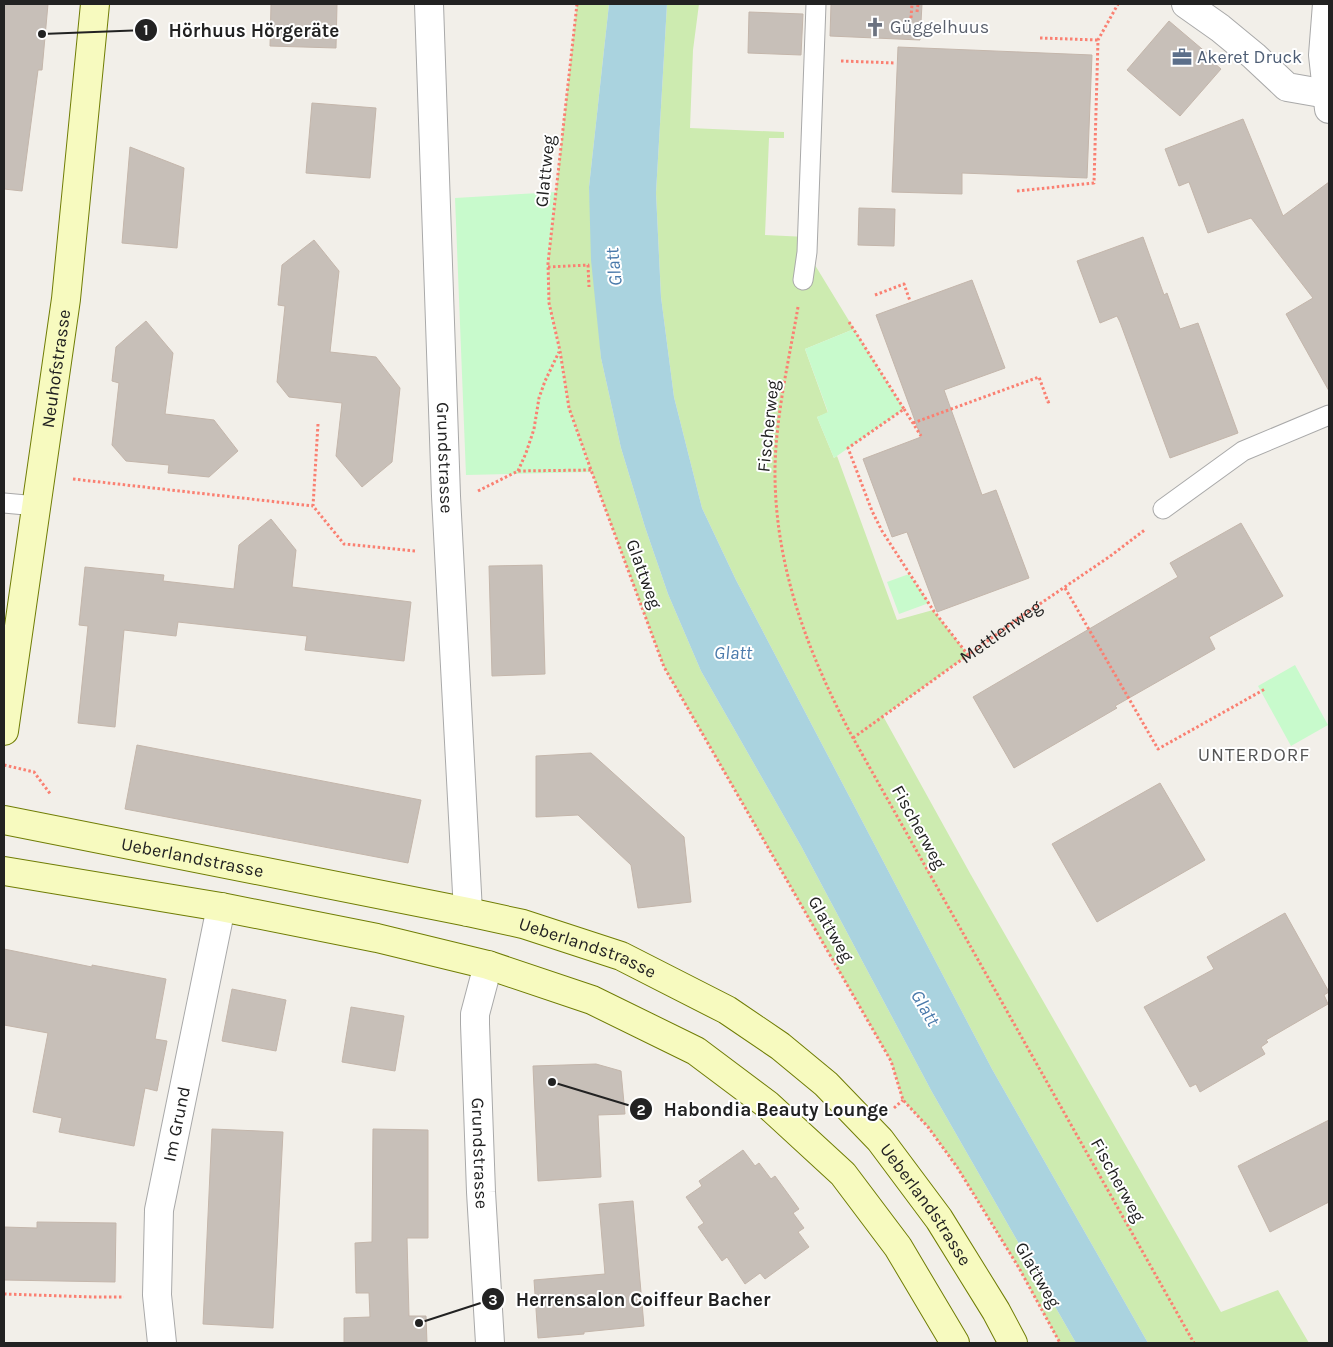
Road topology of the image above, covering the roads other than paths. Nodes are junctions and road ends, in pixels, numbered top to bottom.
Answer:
1 (95, 4) edge
2 (429, 4) edge
3 (816, 4) edge
4 (1186, 4) edge
5 (1327, 4) edge
6 (1328, 102) edge
7 (803, 280) road end
8 (1329, 415) edge
9 (4, 503) edge
10 (37, 506) junction
11 (1163, 508) dead end
12 (4, 731) edge
13 (4, 820) edge
14 (4, 871) edge
15 (221, 907) junction
16 (468, 912) junction
17 (488, 966) junction
18 (489, 1336) edge
19 (162, 1343) edge
20 (955, 1343) edge
21 (1013, 1343) edge

1 - 10 main road, Neuhofstrasse
2 - 16 street, Grundstrasse
3 - 7 lane
4 - 6 street
5 - 6 street
8 - 11 lane
9 - 10 lane
10 - 12 main road, Neuhofstrasse
13 - 16 main road, Ueberlandstrasse
14 - 15 main road
15 - 17 main road
15 - 19 street, Im Grund
16 - 21 main road, Ueberlandstrasse
17 - 18 street, Grundstrasse
17 - 20 main road

